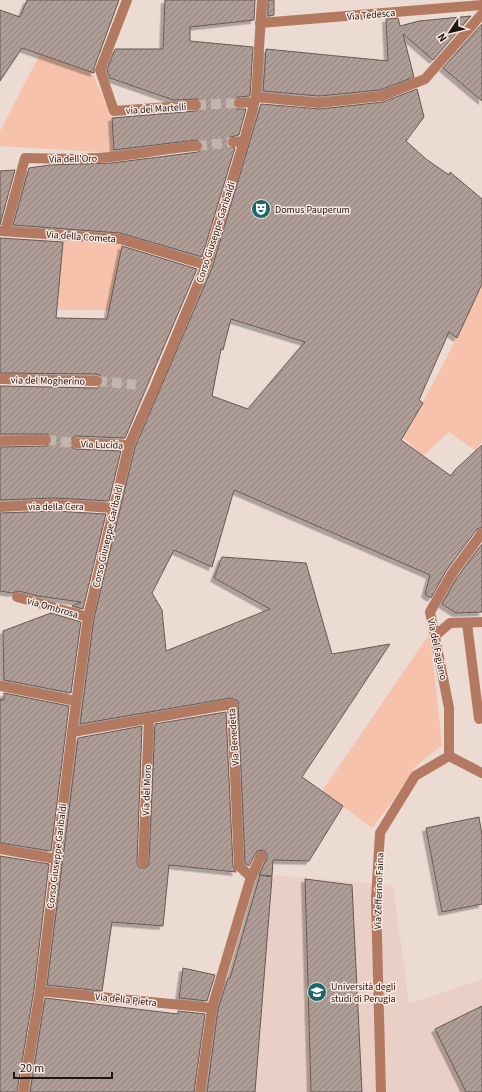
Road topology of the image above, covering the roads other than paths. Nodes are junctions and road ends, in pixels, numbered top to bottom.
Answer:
1 (127, 0) edge
2 (262, 0) edge
3 (482, 5) edge
4 (482, 14) edge
5 (260, 23) junction
6 (255, 99) junction
7 (239, 103) tunnel mouth
8 (196, 105) tunnel mouth
9 (244, 141) junction
10 (233, 142) tunnel mouth
11 (197, 146) tunnel mouth
12 (3, 231) edge
13 (206, 265) junction
14 (0, 379) edge
15 (97, 381) tunnel mouth
16 (46, 440) tunnel mouth
17 (0, 441) edge
18 (76, 443) tunnel mouth
19 (129, 445) junction
20 (0, 507) edge
21 (113, 508) junction
22 (482, 533) edge
23 (17, 597) dead end
24 (88, 618) junction
25 (482, 622) edge
26 (467, 623) junction
27 (435, 636) junction
28 (0, 686) edge
29 (76, 701) junction
30 (149, 719) junction
31 (479, 719) dead end
32 (72, 732) junction
33 (449, 756) junction
34 (482, 773) edge
35 (0, 849) edge
36 (261, 856) dead end
37 (56, 860) junction
38 (143, 862) dead end
39 (251, 878) junction
40 (40, 991) junction
41 (212, 1008) junction
42 (23, 1092) edge
43 (200, 1092) edge
44 (381, 1092) edge

1 - 8 street, via dei Martelli
2 - 5 street, Corso Giuseppe Garibaldi
3 - 5 street, Via Tedesca
4 - 6 street
5 - 6 street, Corso Giuseppe Garibaldi
6 - 7 street
6 - 9 street, Corso Giuseppe Garibaldi
9 - 10 street
9 - 13 street, Corso Giuseppe Garibaldi
11 - 12 street, Via dell'Oro
12 - 13 street, Via della Cometa
13 - 19 street, Corso Giuseppe Garibaldi
14 - 15 street, via del Mogherino
16 - 17 street
18 - 19 street, Via Lucida
19 - 21 street, Corso Giuseppe Garibaldi
20 - 21 street, via della Cera
21 - 24 street, Corso Giuseppe Garibaldi
22 - 27 street, Via del Fagiano
23 - 24 street, via Ombrosa
24 - 29 street, Corso Giuseppe Garibaldi
25 - 26 street
26 - 27 street
26 - 31 street
27 - 33 street, Via del Fagiano
28 - 29 street
29 - 32 street, Corso Giuseppe Garibaldi
30 - 32 street, Via Benedetta
30 - 38 street, Via del Moro
30 - 39 street, Via Benedetta
32 - 37 street, Corso Giuseppe Garibaldi
33 - 34 street
33 - 44 street, Via Zefferino Faina
35 - 37 street
36 - 39 street
37 - 40 street, Corso Giuseppe Garibaldi
39 - 41 street
40 - 41 street, Via della Pietra
40 - 42 street, Corso Giuseppe Garibaldi
41 - 43 street

